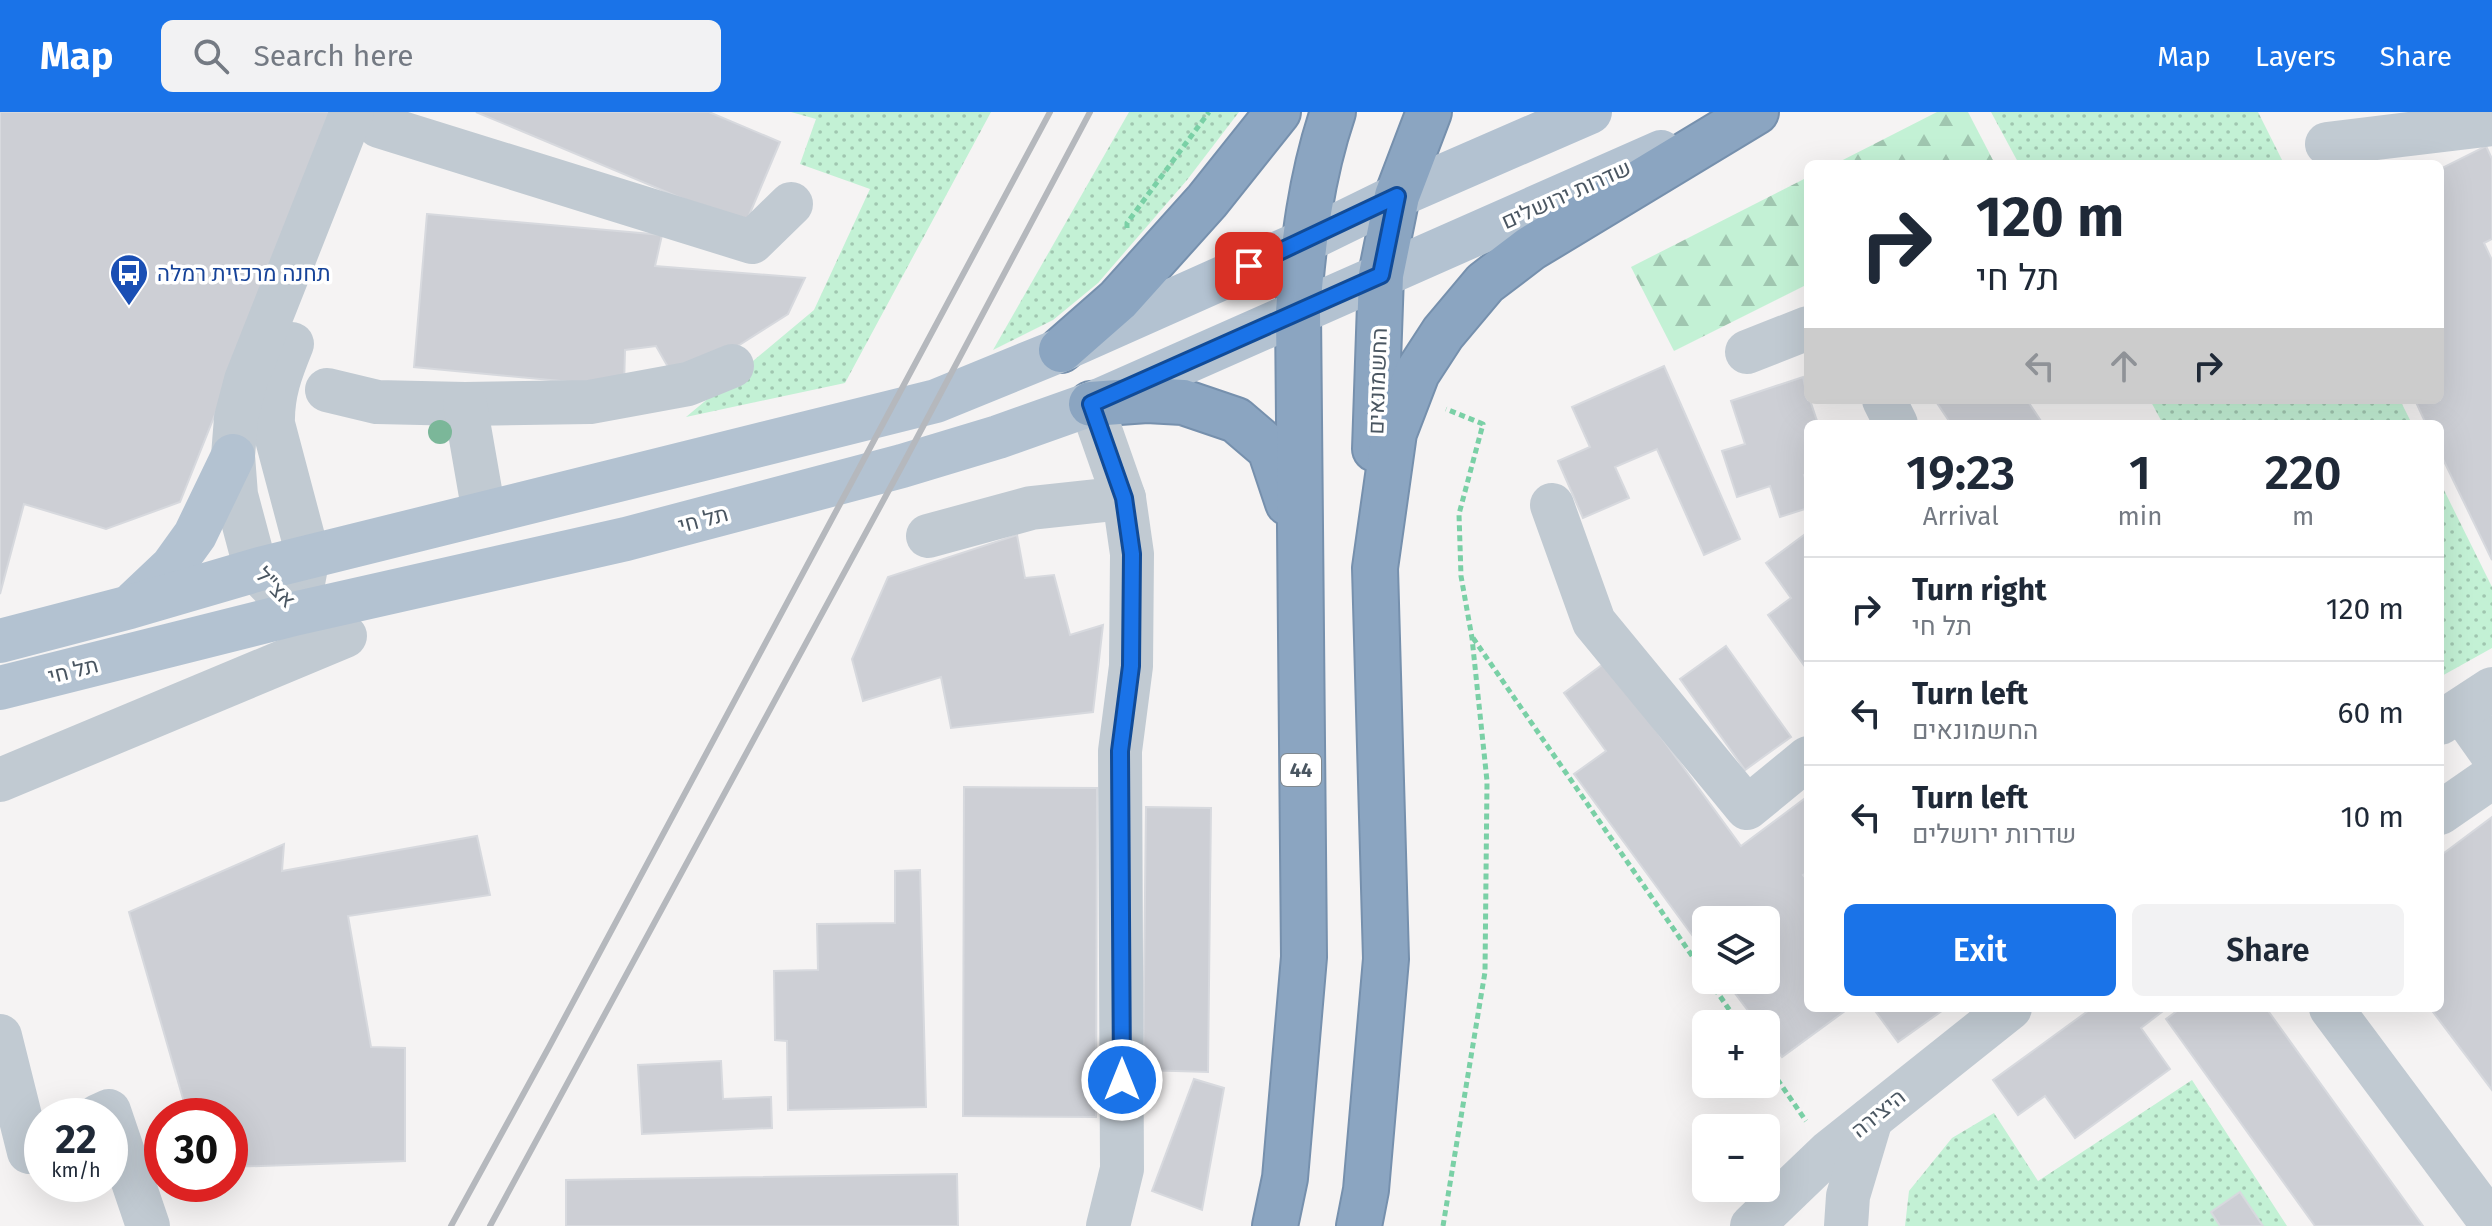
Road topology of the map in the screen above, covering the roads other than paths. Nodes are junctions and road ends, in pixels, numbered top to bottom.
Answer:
1 (1278, 112) edge
2 (1333, 112) edge
3 (1429, 112) edge
4 (1590, 112) edge
5 (1753, 112) edge
6 (372, 117) edge
7 (2492, 124) edge
8 (2327, 144) dead end
9 (1397, 196) junction
10 (791, 204) dead end
11 (1303, 242) junction
12 (1381, 275) junction
13 (1298, 312) junction
14 (1804, 330) edge
15 (1061, 350) junction
16 (1747, 352) dead end
17 (732, 366) dead end
18 (327, 390) dead end
19 (465, 404) junction
20 (1091, 404) junction
21 (233, 456) junction
22 (1124, 498) junction
23 (1552, 505) dead end
24 (484, 513) junction
25 (928, 536) dead end
26 (308, 556) junction
27 (1375, 568) junction
28 (256, 570) junction
29 (1299, 596) junction
30 (130, 607) junction
31 (298, 613) junction
32 (345, 636) dead end
33 (0, 641) edge
34 (0, 688) edge
35 (2464, 707) edge
36 (2492, 754) edge
37 (1804, 761) edge
38 (2492, 777) edge
39 (0, 780) edge
40 (2444, 810) edge
41 (2005, 1012) edge
42 (2334, 1012) edge
43 (0, 1036) edge
44 (1871, 1119) junction
45 (24, 1155) edge
46 (128, 1167) edge
47 (1762, 1223) edge
48 (2492, 1224) edge
49 (148, 1226) edge
50 (1108, 1226) edge
51 (1275, 1226) edge
52 (1359, 1226) edge
53 (1846, 1226) edge

1 - 15 highway
2 - 11 highway, 44
3 - 9 highway, החשמונאים
4 - 9 main road
5 - 12 main road, שדרות ירושלים
5 - 27 highway
6 - 10 street
6 - 21 street, אצ"ל
6 - 26 street, אצ"ל
7 - 8 street
9 - 11 main road
9 - 12 highway, החשמונאים
11 - 13 highway, 44
11 - 15 main road
12 - 13 main road, תל חי
12 - 27 highway, החשמונאים
13 - 20 main road, תל חי
13 - 29 highway, 44
14 - 16 street
15 - 24 main road
17 - 19 street
18 - 19 street
19 - 24 street
20 - 22 street
20 - 29 highway
20 - 31 main road, תל חי
21 - 28 street, אצ"ל
21 - 30 main road
22 - 25 street
22 - 50 street
23 - 37 street
24 - 26 main road
26 - 28 main road
26 - 31 street, אצ"ל
27 - 52 highway
28 - 30 main road
28 - 31 street, אצ"ל
29 - 51 highway, 44
30 - 33 main road
31 - 34 main road, תל חי
32 - 39 street
35 - 36 street
38 - 40 street
41 - 44 street, היצירה
42 - 48 street
43 - 45 street
44 - 47 street, היצירה
44 - 53 street
46 - 49 street

